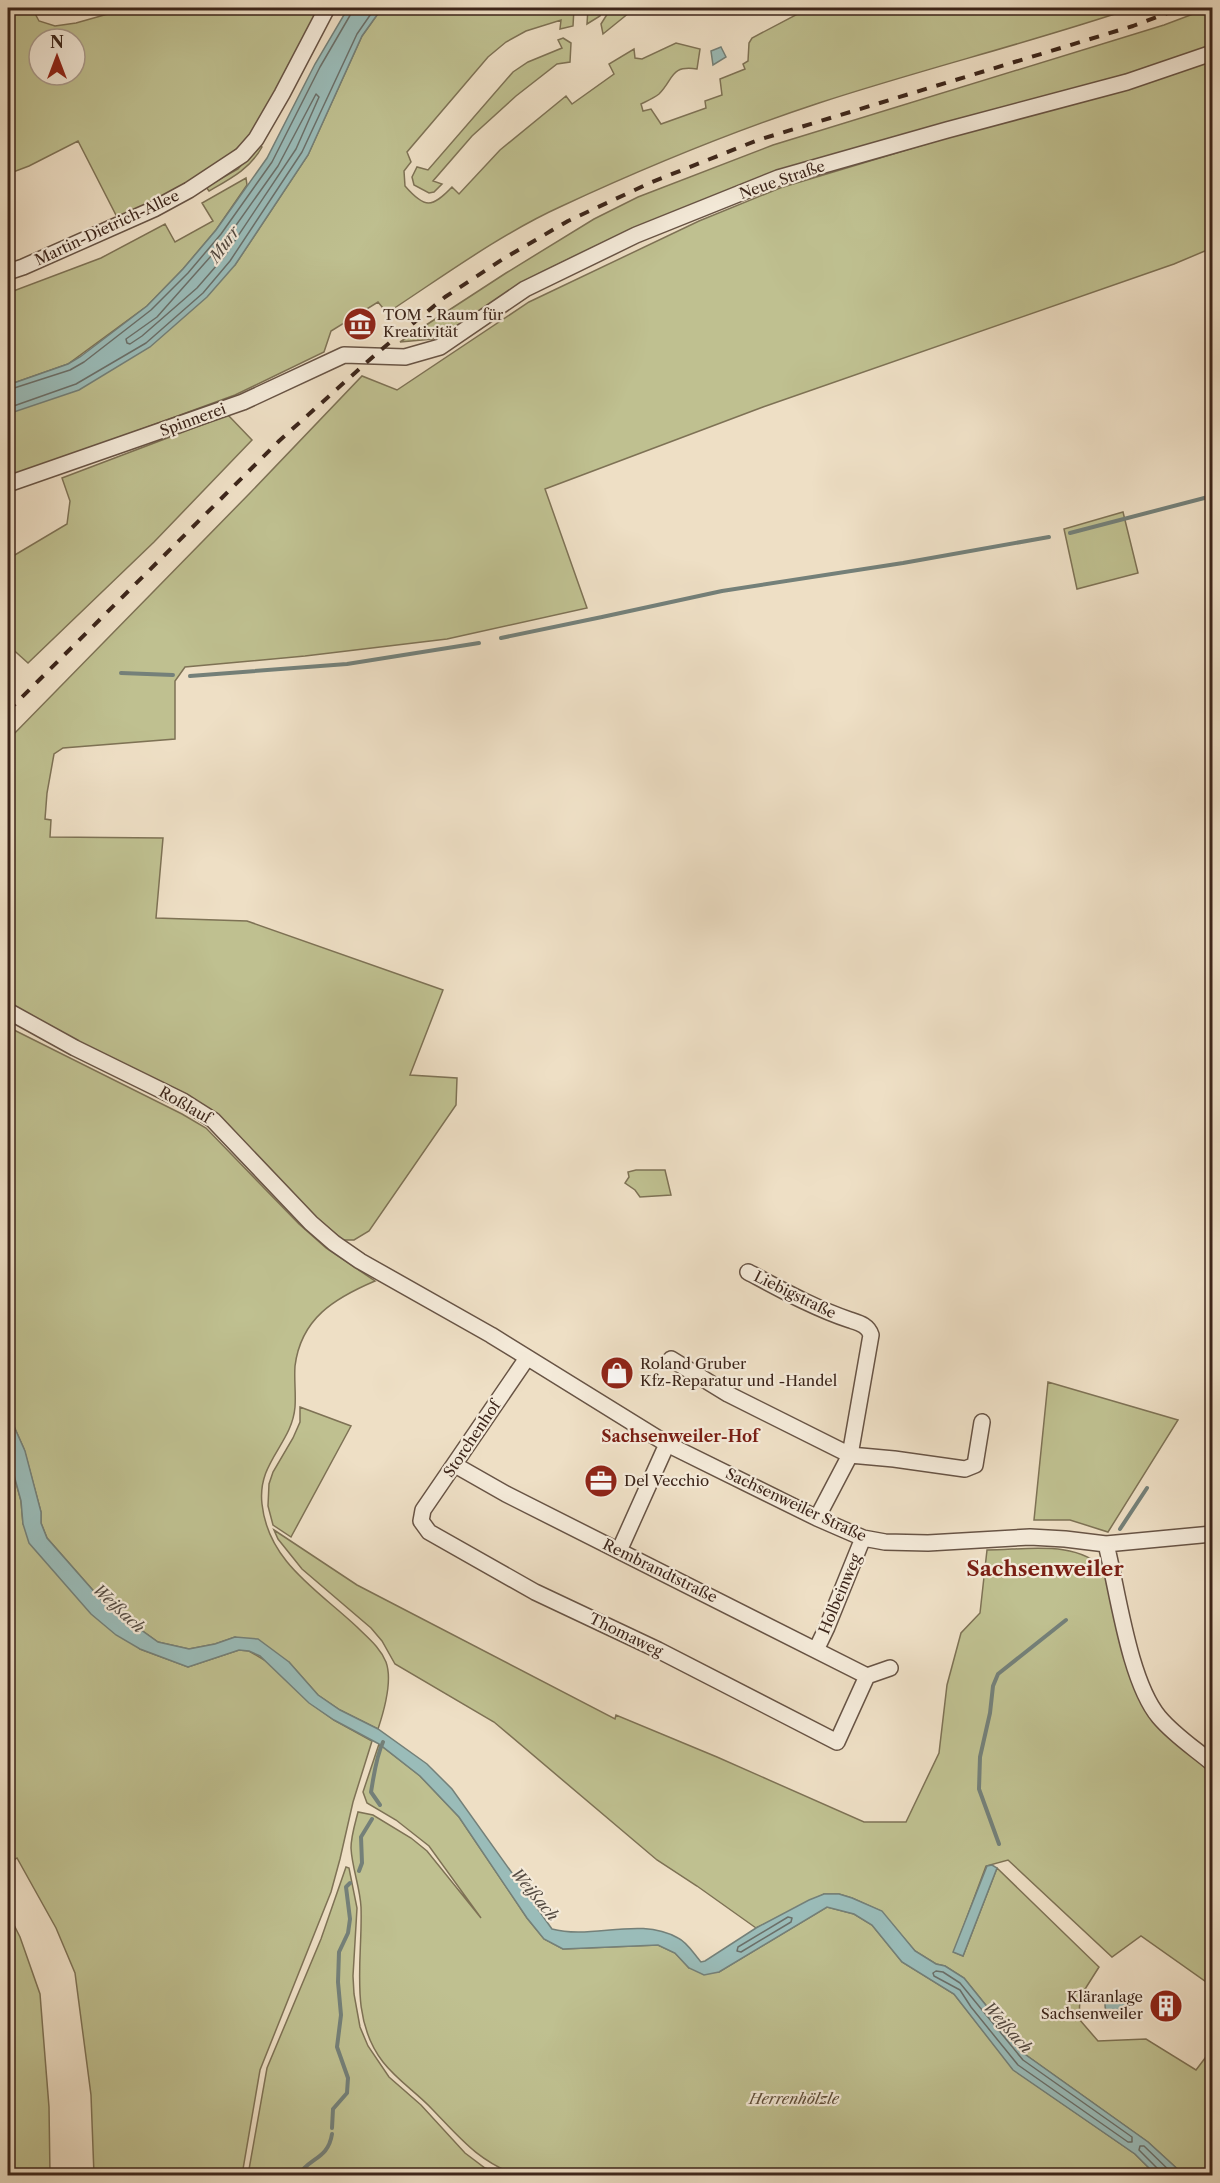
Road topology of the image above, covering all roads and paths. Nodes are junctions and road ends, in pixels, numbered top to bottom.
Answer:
1 (327, 8) edge
2 (1212, 53) edge
3 (8, 272) edge
4 (376, 354) joint
5 (8, 484) edge
6 (8, 1011) edge
7 (360, 1262) joint
8 (748, 1272) dead end
9 (527, 1358) junction
10 (671, 1359) dead end
11 (982, 1422) dead end
12 (667, 1444) junction
13 (850, 1455) junction
14 (455, 1465) junction
15 (817, 1518) junction
16 (421, 1521) joint
17 (1212, 1534) edge
18 (863, 1538) junction
19 (1106, 1545) junction
20 (620, 1551) junction
21 (816, 1650) junction
22 (890, 1668) dead end
23 (867, 1676) junction
24 (1212, 1762) edge

1 - 3 street, Martin-Dietrich-Allee
2 - 4 street, Neue Straße
4 - 5 street, Spinnerei
6 - 7 street, Roßlauf
7 - 9 street, Sachsenweiler Straße
8 - 13 street, Liebigstraße
9 - 12 street, Sachsenweiler Straße
9 - 14 street, Storchenhof
10 - 13 street
11 - 13 street
12 - 15 street, Sachsenweiler Straße
12 - 20 street
13 - 15 street
14 - 16 street, Storchenhof
14 - 20 street, Rembrandtstraße
15 - 18 street, Sachsenweiler Straße
16 - 23 street, Thomaweg
17 - 19 street, Sachsenweiler Straße
18 - 19 street, Sachsenweiler Straße
18 - 21 street, Holbeinweg
19 - 24 street
20 - 21 street, Rembrandtstraße
21 - 23 street, Rembrandtstraße
22 - 23 street

